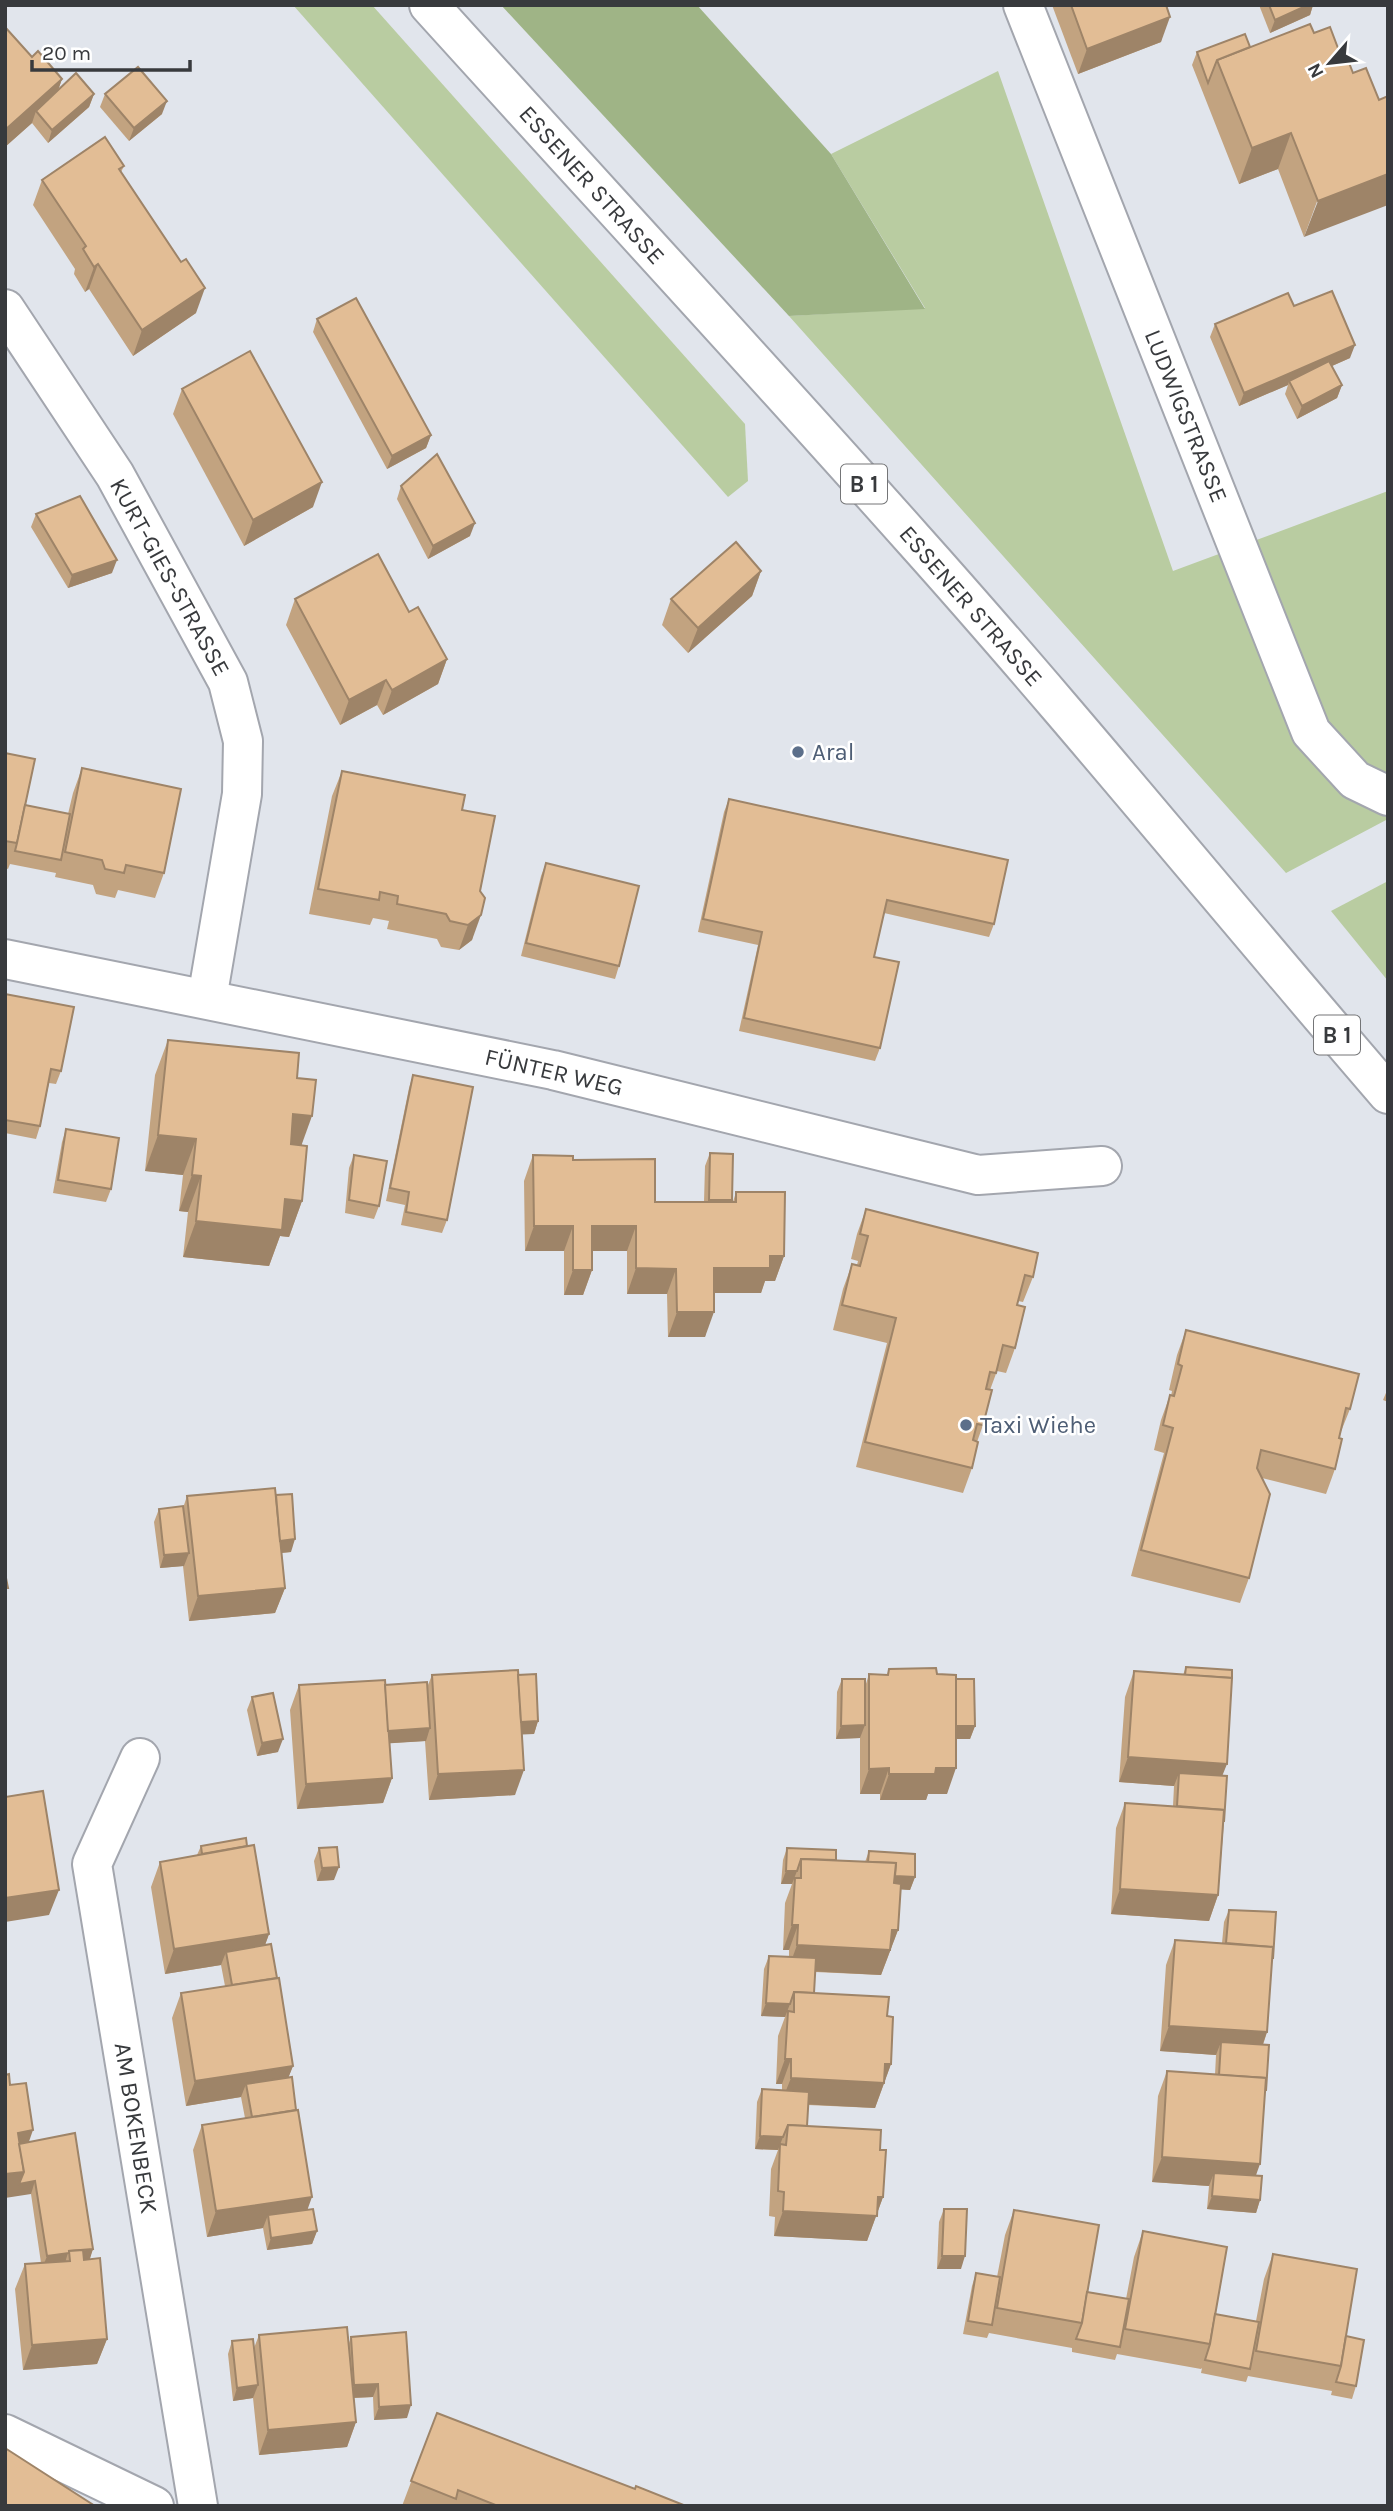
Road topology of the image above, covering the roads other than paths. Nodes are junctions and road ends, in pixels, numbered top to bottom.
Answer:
1 (429, 5) edge
2 (1023, 5) edge
3 (5, 309) edge
4 (1388, 796) edge
5 (5, 959) edge
6 (207, 999) junction
7 (1388, 1094) edge
8 (1102, 1166) dead end
9 (140, 1758) dead end
10 (5, 2434) edge
11 (154, 2506) edge
12 (198, 2506) edge

1 - 7 street, ESSENER STRASSE / B 1
2 - 4 street, LUDWIGSTRASSE
3 - 6 street, KURT-GIES-STRASSE
5 - 6 street, FÜNTER WEG
6 - 8 street, FÜNTER WEG
9 - 12 street, AM BOKENBECK
10 - 11 street

